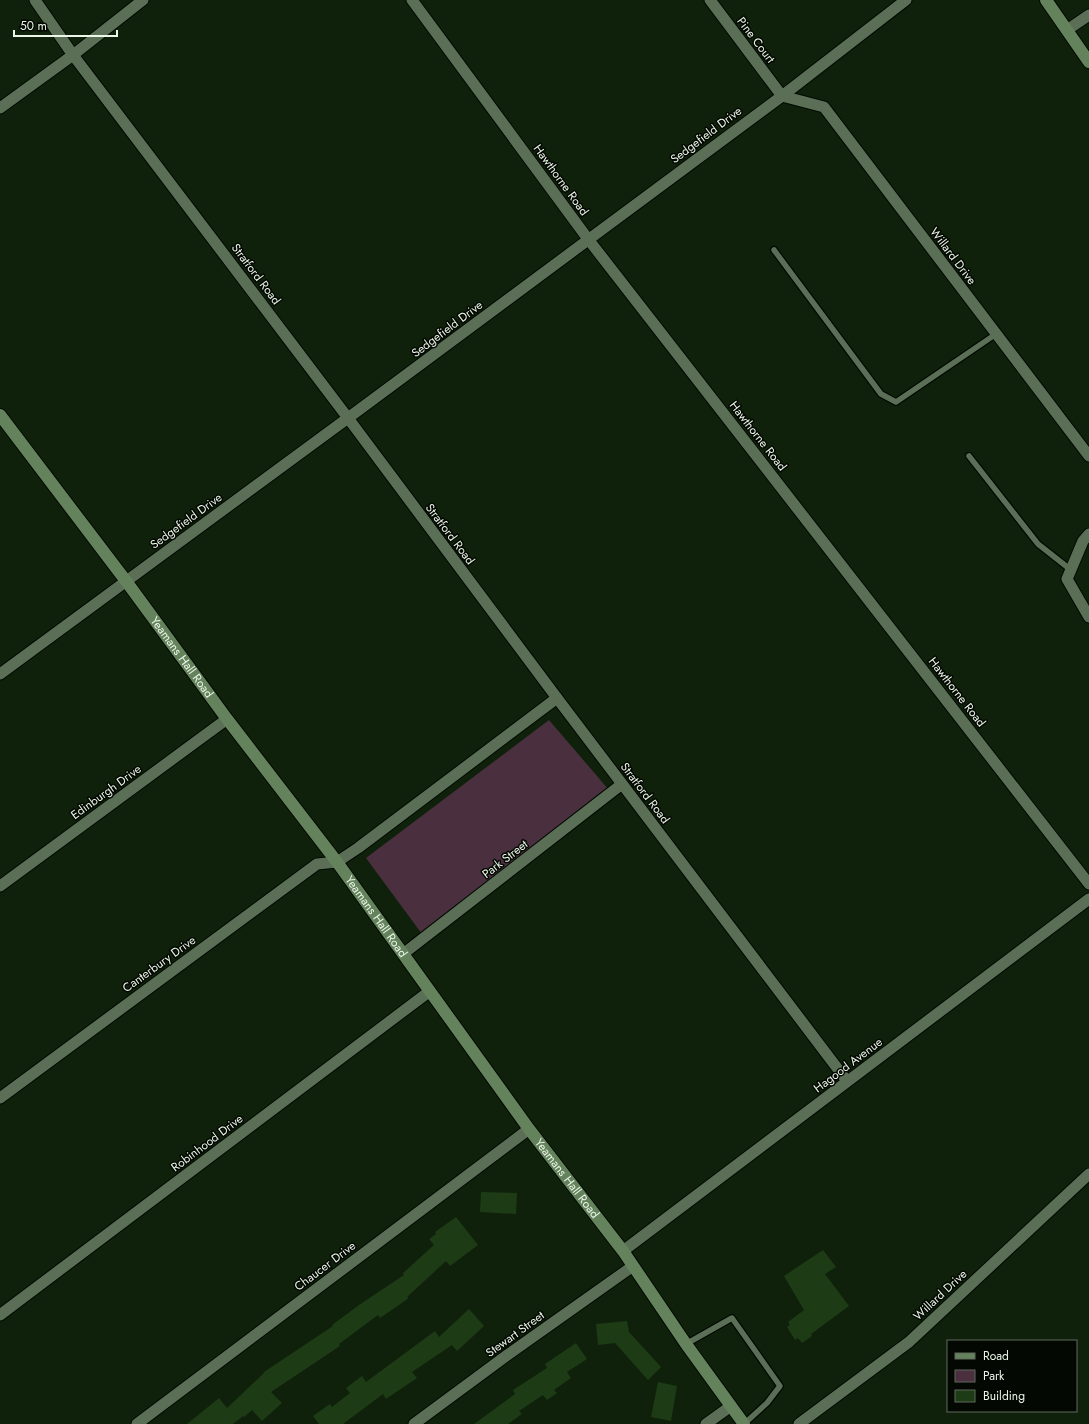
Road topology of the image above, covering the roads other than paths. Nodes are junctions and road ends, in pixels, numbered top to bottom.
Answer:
1 (35, 0) edge
2 (143, 0) edge
3 (412, 0) edge
4 (710, 0) edge
5 (906, 0) edge
6 (1046, 0) edge
7 (1089, 15) edge
8 (1067, 30) junction
9 (73, 55) junction
10 (1089, 62) edge
11 (782, 96) junction
12 (0, 108) edge
13 (588, 239) junction
14 (774, 250) dead end
15 (996, 334) junction
16 (0, 416) edge
17 (348, 418) junction
18 (969, 456) dead end
19 (1089, 456) edge
20 (1089, 534) edge
21 (1071, 570) junction
22 (126, 581) junction
23 (1089, 617) edge
24 (0, 674) edge
25 (557, 698) junction
26 (227, 719) junction
27 (622, 784) junction
28 (337, 862) junction
29 (1089, 884) edge
30 (0, 886) edge
31 (1089, 899) edge
32 (404, 954) junction
33 (430, 991) junction
34 (847, 1081) junction
35 (0, 1098) edge
36 (529, 1128) junction
37 (1089, 1174) edge
38 (623, 1252) junction
39 (633, 1266) junction
40 (0, 1315) edge
41 (686, 1344) junction
42 (731, 1406) junction
43 (137, 1424) edge
44 (414, 1424) edge
45 (706, 1424) edge
46 (744, 1424) edge
47 (799, 1424) edge

1 - 9 street, Stratford Road
2 - 9 street
3 - 13 street, Hawthorne Road
4 - 11 street, Pine Court
5 - 11 street, Sedgefield Drive
6 - 8 street
7 - 8 street
8 - 10 street
9 - 12 street
9 - 17 street, Stratford Road
11 - 13 street, Sedgefield Drive
11 - 15 street, Willard Drive
13 - 17 street, Sedgefield Drive
13 - 29 street, Hawthorne Road
14 - 15 lane
15 - 19 street, Willard Drive
16 - 22 street, Yeamans Hall Road
17 - 22 street, Sedgefield Drive
17 - 25 street, Stratford Road
18 - 21 lane
20 - 21 street
21 - 23 street
22 - 24 street, Sedgefield Drive
22 - 26 street, Yeamans Hall Road
25 - 27 street, Stratford Road
25 - 28 street
26 - 28 street, Yeamans Hall Road
26 - 30 street, Edinburgh Drive
27 - 32 street, Park Street
27 - 34 street, Stratford Road
28 - 32 street, Yeamans Hall Road
28 - 35 street, Canterbury Drive
31 - 34 street, Hagood Avenue
32 - 33 street, Yeamans Hall Road
33 - 36 street, Yeamans Hall Road
33 - 40 street, Robinhood Drive
34 - 38 street, Hagood Avenue
36 - 38 street, Yeamans Hall Road
36 - 43 street, Chaucer Drive
37 - 47 street, Willard Drive
38 - 39 street, Yeamans Hall Road
39 - 41 street, Yeamans Hall Road
39 - 44 street, Stewart Street
41 - 42 street, Yeamans Hall Road
41 - 46 lane
42 - 45 street
42 - 46 street, Yeamans Hall Road

